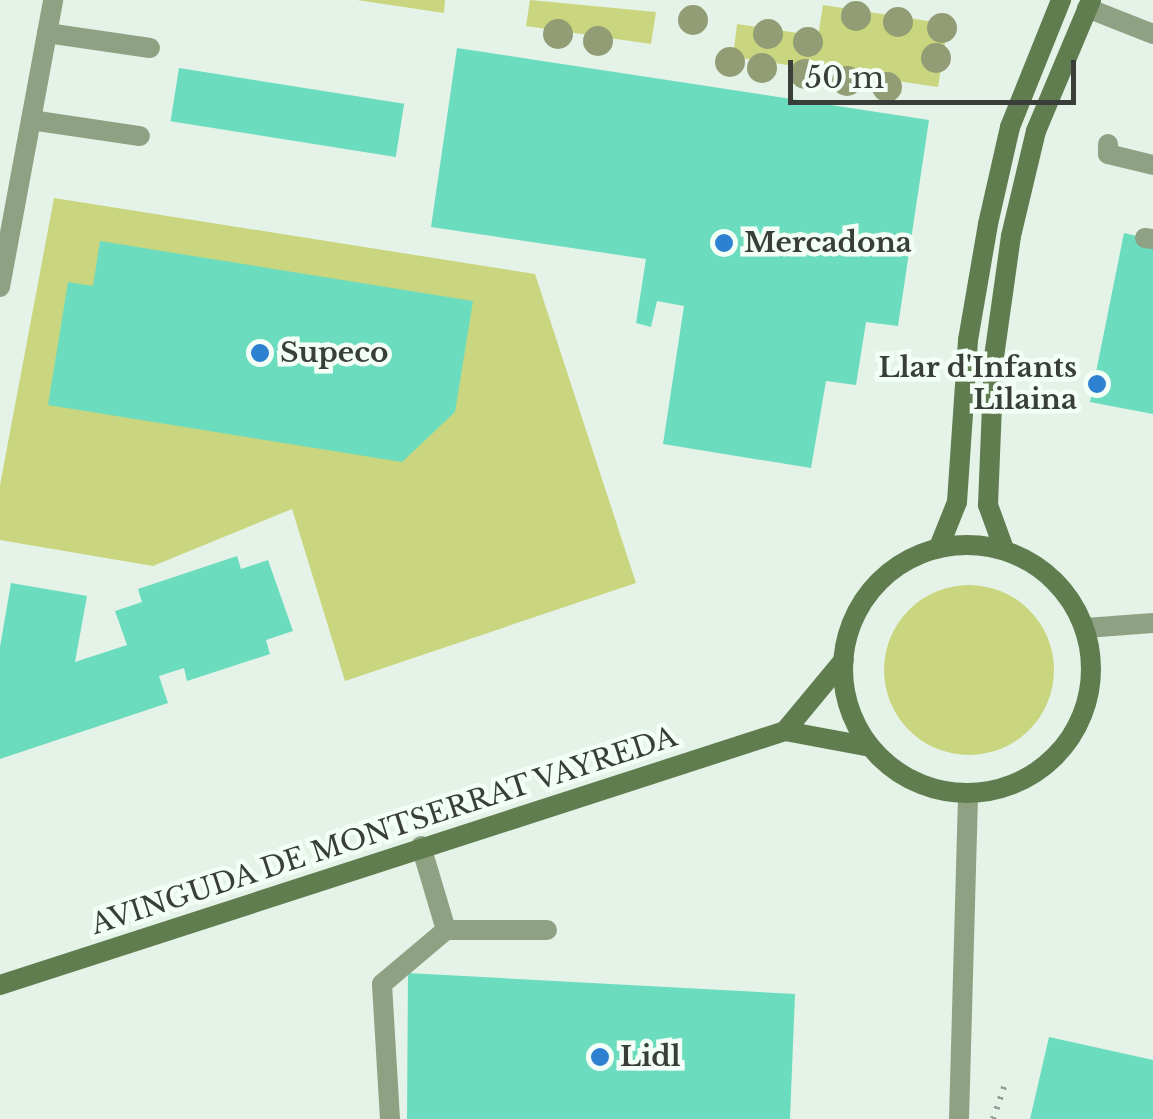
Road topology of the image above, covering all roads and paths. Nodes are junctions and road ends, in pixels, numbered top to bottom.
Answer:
1 (53, 0) edge
2 (1061, 0) edge
3 (1089, 4) edge
4 (47, 33) junction
5 (1153, 34) edge
6 (150, 48) dead end
7 (30, 120) junction
8 (140, 136) dead end
9 (1108, 144) dead end
10 (1153, 165) edge
11 (0, 286) edge
12 (938, 547) junction
13 (1004, 549) junction
14 (1153, 623) edge
15 (1086, 628) junction
16 (844, 660) junction
17 (785, 731) junction
18 (870, 747) junction
19 (968, 794) junction
20 (422, 846) junction
21 (446, 930) junction
22 (546, 930) dead end
23 (0, 986) edge
24 (1005, 1084) dead end
25 (390, 1119) edge
26 (958, 1119) edge
27 (993, 1119) edge

1 - 4 street
2 - 12 street
3 - 5 street
3 - 13 street
4 - 6 street
4 - 7 street
7 - 8 street
7 - 11 street
9 - 10 street
12 - 13 street
12 - 16 street
13 - 15 street
14 - 15 street
15 - 19 street
16 - 17 street
16 - 18 street
17 - 18 street, AVINGUDA DE MONTSERRAT VAYREDA
17 - 20 street, AVINGUDA DE MONTSERRAT VAYREDA
18 - 19 street
19 - 26 street
20 - 21 street
20 - 23 street, AVINGUDA DE MONTSERRAT VAYREDA
21 - 22 street
21 - 25 street
24 - 27 path

